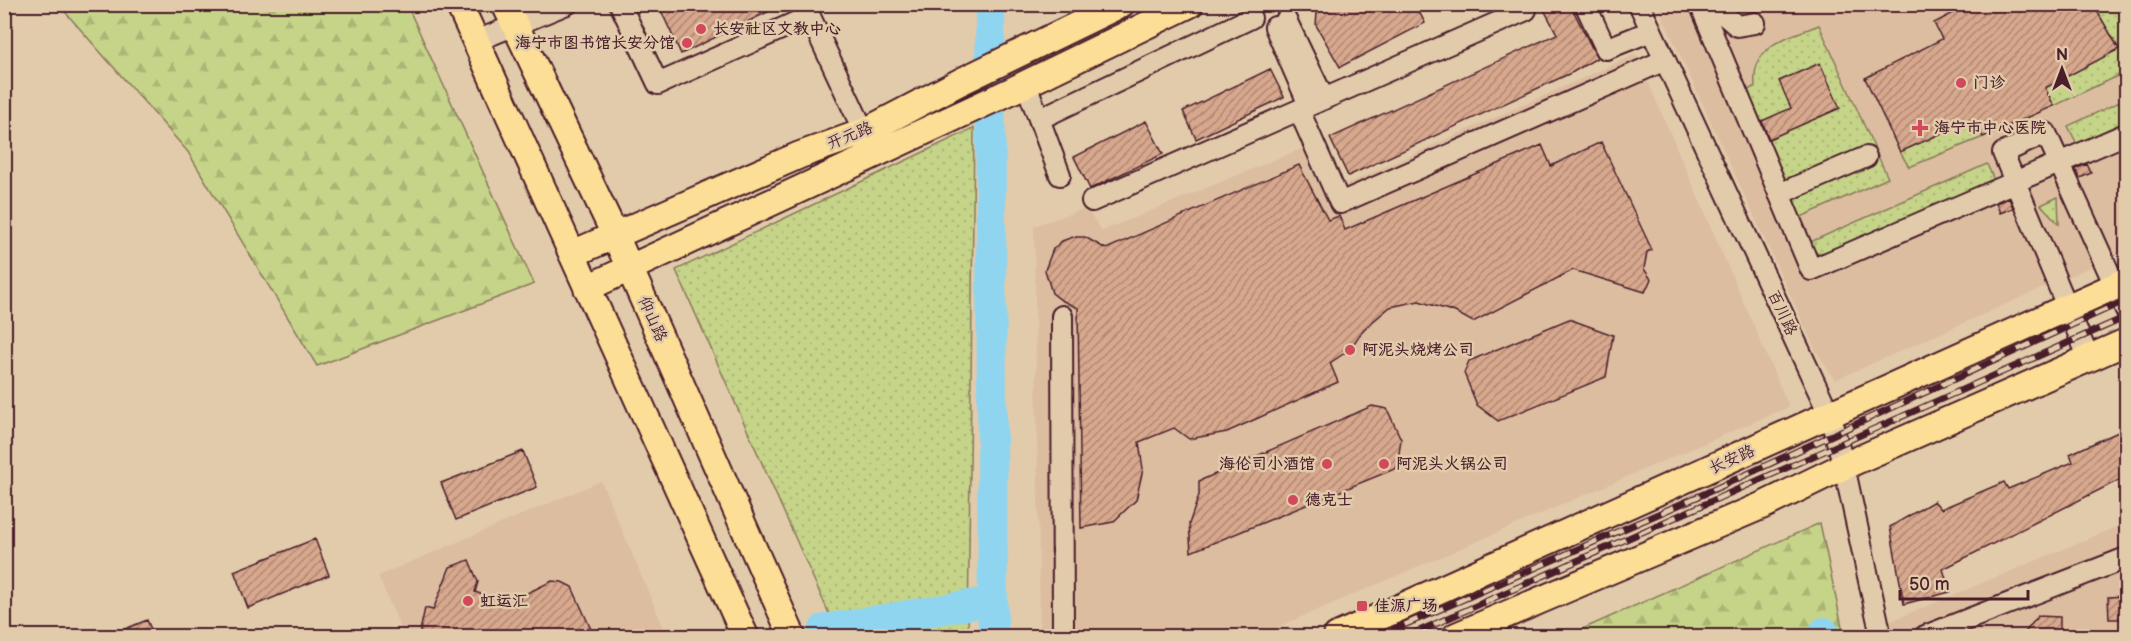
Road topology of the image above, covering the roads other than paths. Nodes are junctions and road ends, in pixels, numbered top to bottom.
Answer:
1 (567, 4) edge
2 (620, 4) edge
3 (1121, 4) edge
4 (1190, 4) edge
5 (1585, 4) edge
6 (1639, 4) edge
7 (1700, 4) edge
8 (1717, 4) edge
9 (464, 6) edge
10 (806, 7) edge
11 (1526, 10) dead end
12 (1249, 11) edge
13 (511, 16) edge
14 (1284, 17) edge
15 (1755, 23) dead end
16 (1652, 31) junction
17 (476, 41) junction
18 (1665, 60) junction
19 (1018, 88) junction
20 (1311, 105) junction
21 (1039, 119) junction
22 (864, 132) junction
23 (2127, 134) edge
24 (1866, 157) dead end
25 (2060, 162) junction
26 (1060, 175) dead end
27 (2016, 181) junction
28 (1779, 194) junction
29 (1092, 201) dead end
30 (615, 235) junction
31 (572, 254) junction
32 (630, 270) junction
33 (2120, 284) edge
34 (587, 288) junction
35 (2068, 308) junction
36 (2127, 310) edge
37 (1062, 316) dead end
38 (2127, 342) edge
39 (2089, 359) junction
40 (1830, 416) junction
41 (1844, 466) junction
42 (2127, 558) edge
43 (745, 636) edge
44 (792, 636) edge
45 (1063, 636) edge
46 (1336, 636) edge
47 (1456, 636) edge
48 (1881, 636) edge
49 (1925, 636) edge

1 - 13 street
2 - 10 street
3 - 22 main road, 开元路
4 - 19 main road
5 - 16 street
6 - 16 street, 百川路
7 - 28 street
8 - 15 street
9 - 17 main road
10 - 22 street
11 - 20 street
12 - 14 street
12 - 21 street
13 - 17 street
13 - 30 main road, 仰山路
14 - 20 street
16 - 18 street, 百川路
17 - 31 main road
18 - 20 street
18 - 40 street, 百川路
19 - 21 street
19 - 32 main road, 开元路
20 - 29 street
21 - 26 street
22 - 30 main road, 开元路
23 - 25 street
24 - 28 street
25 - 27 street
25 - 27 street
25 - 33 street
27 - 28 street
27 - 35 street
30 - 31 main road, 开元路
30 - 32 main road, 仰山路
31 - 34 main road
32 - 34 main road, 开元路
32 - 44 main road, 仰山路
33 - 35 main road, 长安路
33 - 36 street
34 - 43 main road
35 - 39 street
35 - 40 main road, 长安路
37 - 45 street
38 - 39 main road
39 - 41 main road
40 - 41 street, 百川路
40 - 46 main road, 长安路
41 - 47 main road
41 - 48 street, 百川路
42 - 49 street

